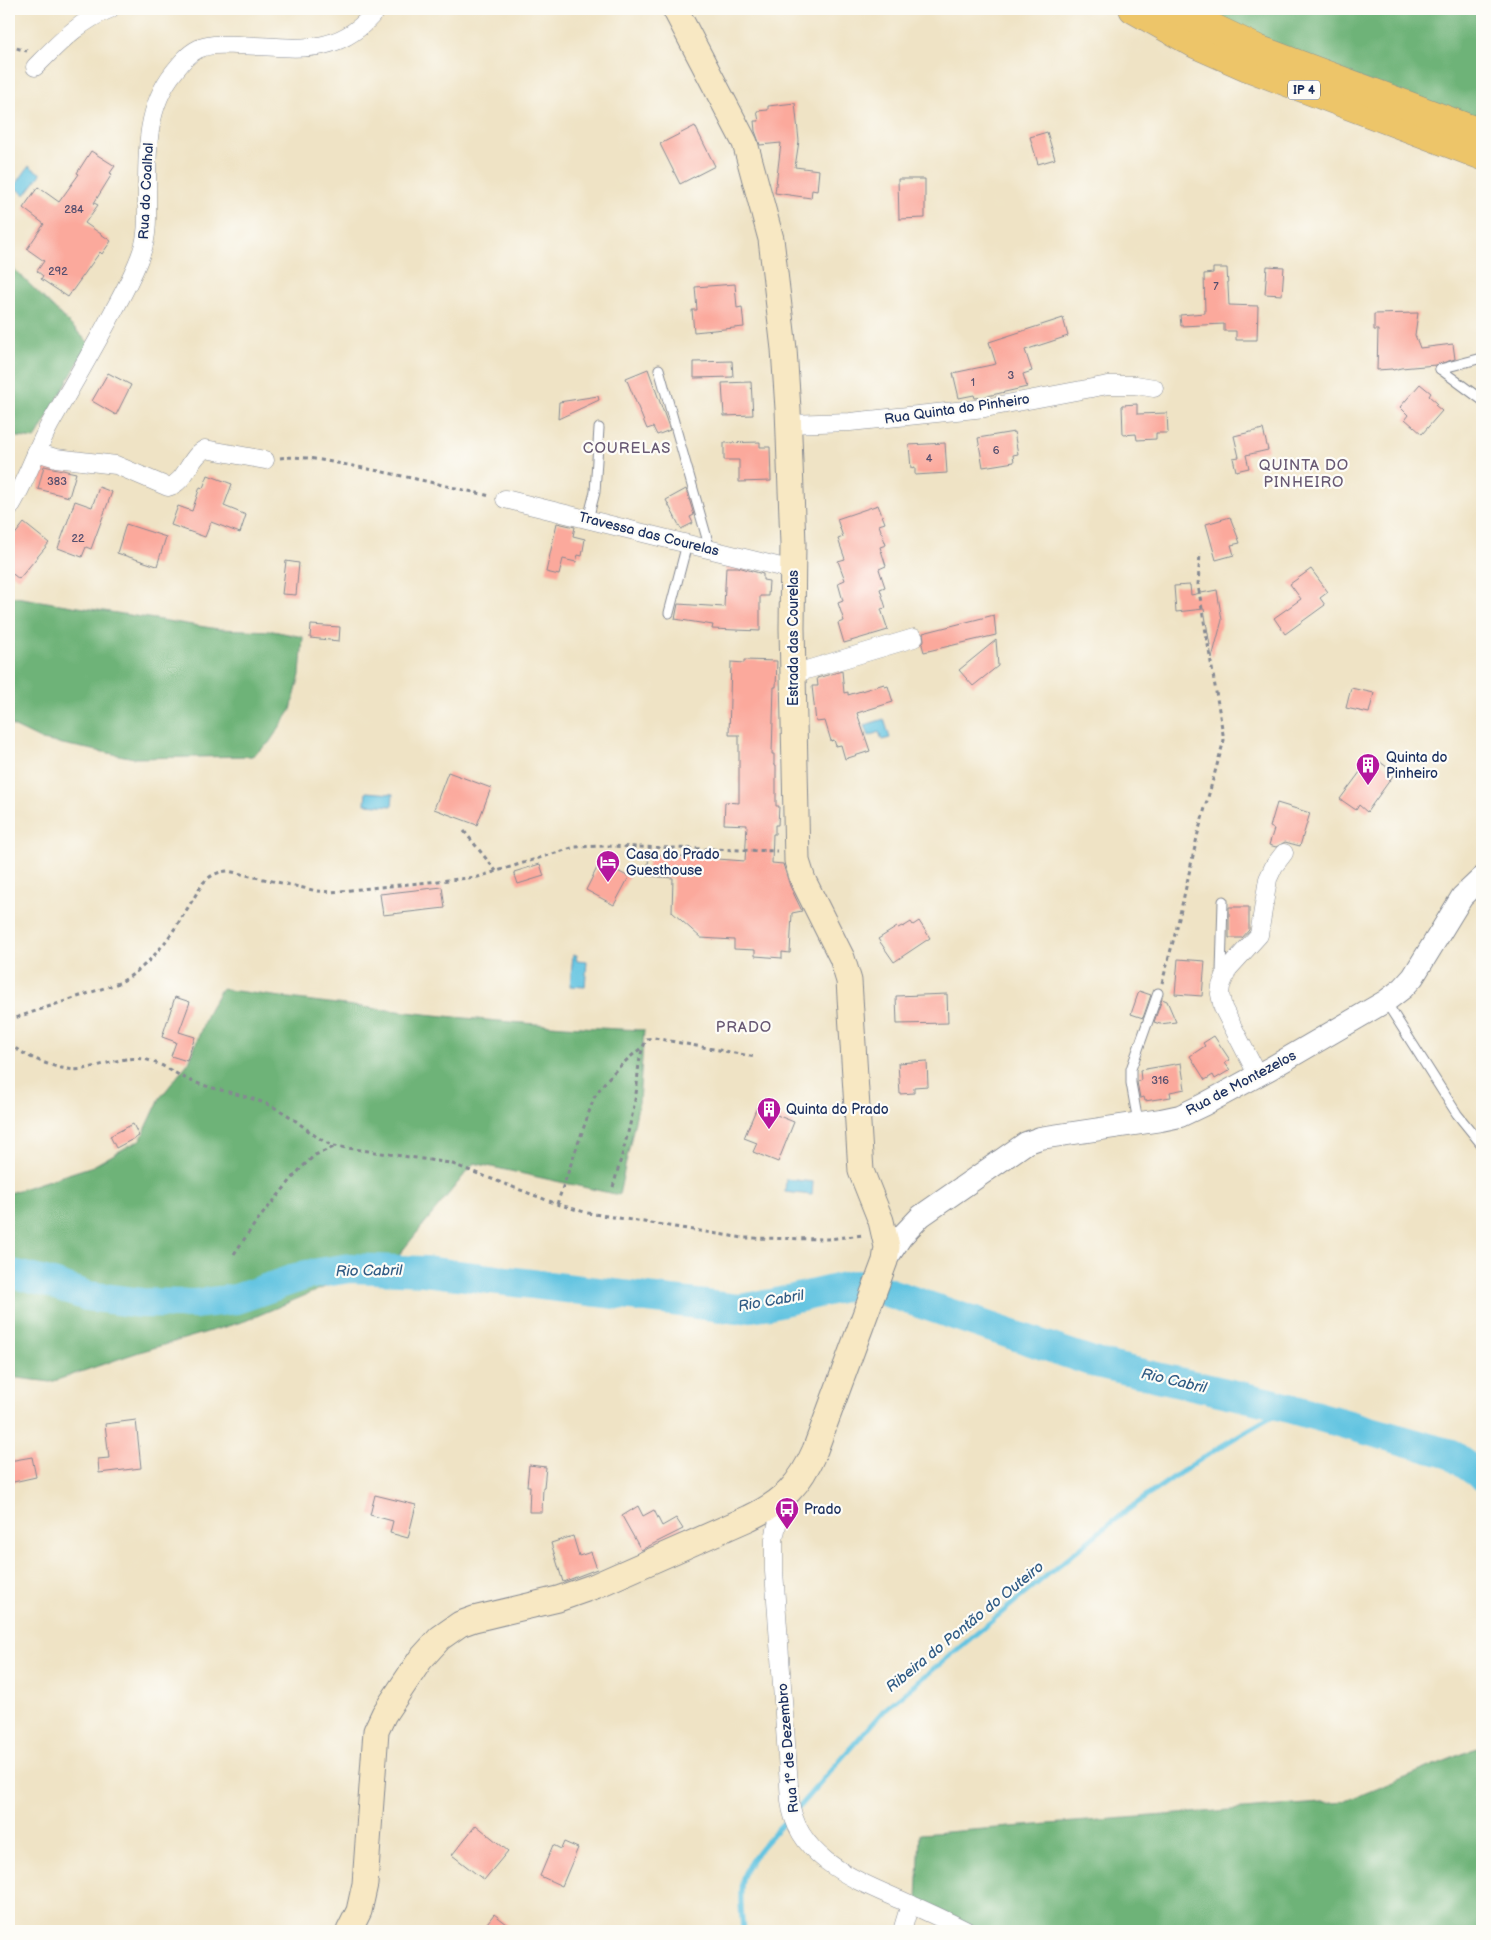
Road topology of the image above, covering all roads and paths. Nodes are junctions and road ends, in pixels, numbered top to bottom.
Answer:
1 (110, 9) edge
2 (377, 9) edge
3 (675, 9) edge
4 (1133, 9) edge
5 (1174, 9) edge
6 (35, 67) dead end
7 (1482, 133) edge
8 (1482, 156) edge
9 (1482, 358) edge
10 (659, 369) dead end
11 (1154, 388) dead end
12 (1482, 400) edge
13 (788, 424) junction
14 (599, 428) dead end
15 (36, 452) junction
16 (265, 460) joint
17 (505, 499) joint
18 (9, 509) edge
19 (588, 520) junction
20 (687, 544) junction
21 (710, 549) junction
22 (1200, 553) dead end
23 (793, 570) junction
24 (670, 613) dead end
25 (914, 638) dead end
26 (793, 674) junction
27 (464, 831) dead end
28 (797, 852) junction
29 (1284, 853) dead end
30 (496, 871) junction
31 (1482, 878) edge
32 (1223, 901) dead end
33 (1221, 986) junction
34 (1158, 993) joint
35 (1386, 1001) junction
36 (9, 1020) edge
37 (9, 1044) edge
38 (642, 1047) junction
39 (756, 1057) dead end
40 (1258, 1076) junction
41 (1138, 1124) junction
42 (1482, 1145) edge
43 (334, 1146) junction
44 (613, 1187) dead end
45 (557, 1204) junction
46 (904, 1225) junction
47 (234, 1254) dead end
48 (783, 1498) junction
49 (910, 1904) junction
50 (349, 1931) edge
51 (902, 1931) edge
52 (967, 1931) edge

1 - 6 street
2 - 15 street, Rua do Coalhal
3 - 13 main road, Estrada das Courelas
4 - 8 highway, IP 4
5 - 7 highway, IP 4
9 - 12 lane
10 - 21 lane
11 - 13 street, Rua Quinta do Pinheiro
13 - 23 main road, Estrada das Courelas
14 - 19 lane
15 - 16 street
15 - 18 street, Rua do Coalhal
16 - 17 path
17 - 19 street, Travessa das Courelas
19 - 20 street, Travessa das Courelas
20 - 21 street, Travessa das Courelas
20 - 24 lane
21 - 23 street, Travessa das Courelas
22 - 34 path
23 - 26 main road, Estrada das Courelas
25 - 26 street
26 - 28 main road, Estrada das Courelas
27 - 30 path
28 - 30 path
28 - 46 main road, Estrada das Courelas
29 - 33 street
30 - 36 path
31 - 35 street, Rua de Montezelos
32 - 33 lane
33 - 40 street
34 - 41 lane
35 - 40 street, Rua de Montezelos
35 - 42 lane
37 - 43 path
38 - 39 path
38 - 44 path
38 - 45 path
40 - 41 street, Rua de Montezelos
41 - 46 street, Rua de Montezelos
43 - 45 path
43 - 47 path
45 - 46 path
46 - 48 main road, Estrada das Courelas
48 - 49 street, Rua 1º de Dezembro
48 - 50 main road
49 - 51 street
49 - 52 street, Rua 1º de Dezembro

